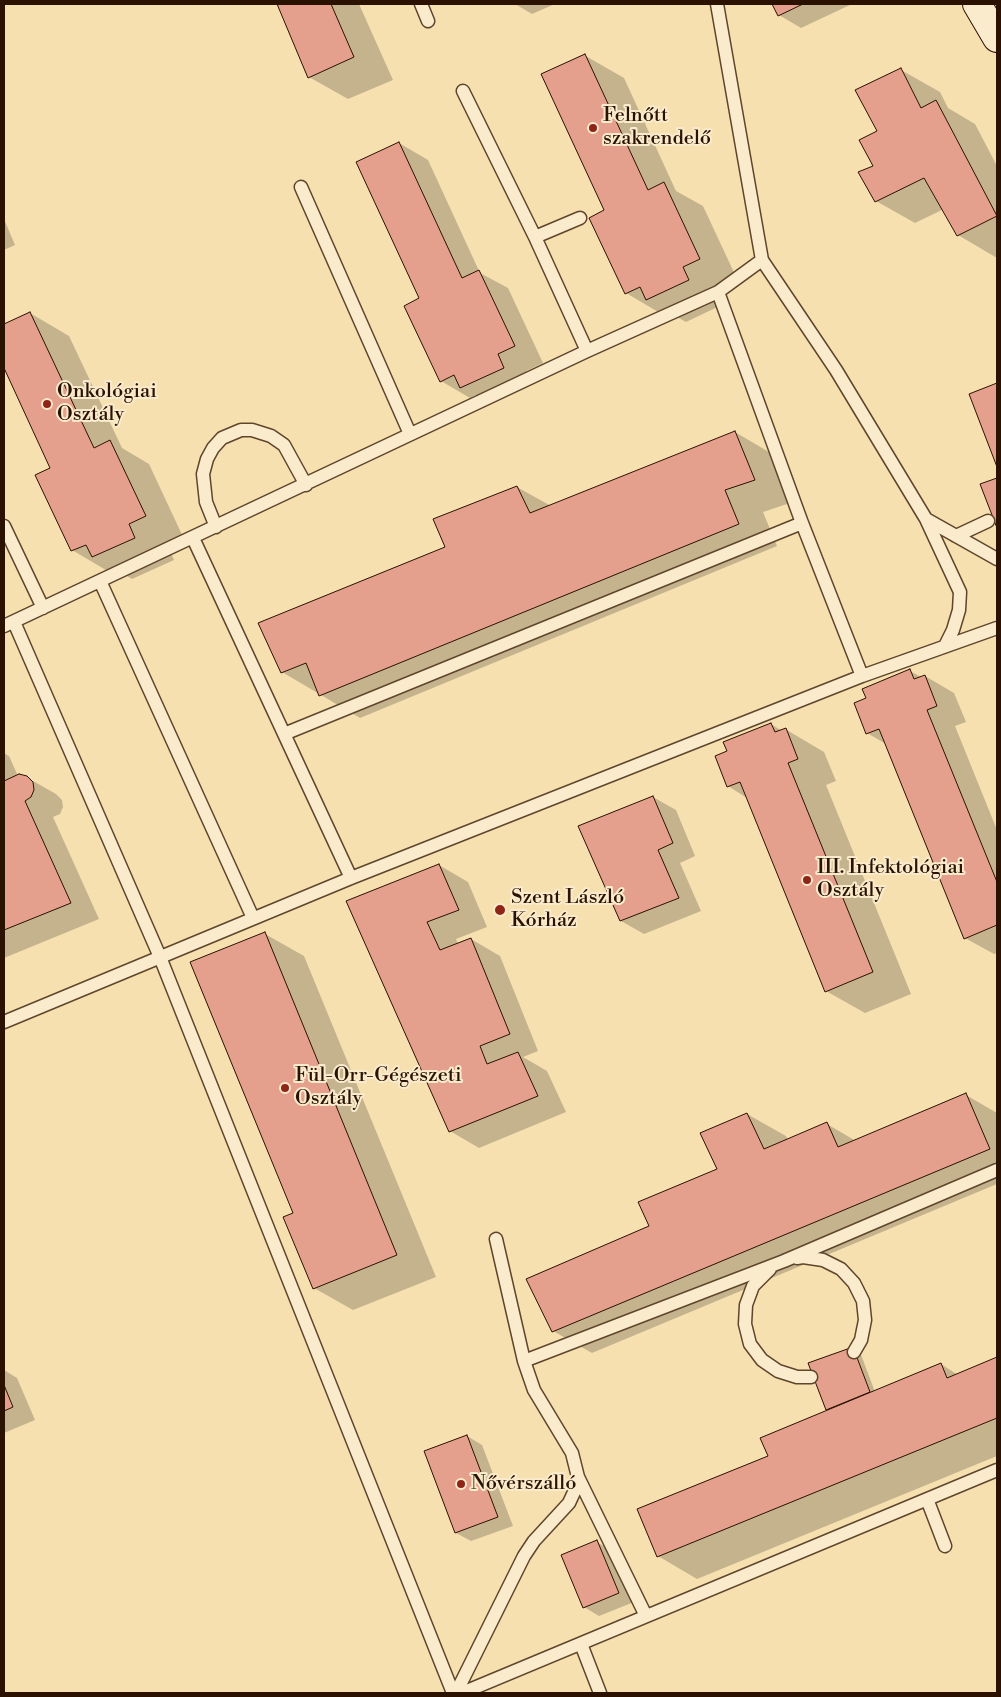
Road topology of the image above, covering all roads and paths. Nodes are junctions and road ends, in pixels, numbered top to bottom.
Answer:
1 (420, 4) edge
2 (717, 4) edge
3 (977, 4) edge
4 (428, 22) dead end
5 (997, 38) edge
6 (463, 91) dead end
7 (301, 187) dead end
8 (580, 218) dead end
9 (535, 237) junction
10 (762, 260) junction
11 (718, 292) junction
12 (588, 351) junction
13 (410, 434) junction
14 (306, 485) junction
15 (926, 520) junction
16 (988, 521) dead end
17 (802, 523) junction
18 (4, 526) edge
19 (216, 527) junction
20 (956, 536) junction
21 (193, 538) junction
22 (997, 558) edge
23 (100, 581) junction
24 (43, 608) junction
25 (9, 624) edge
26 (997, 628) edge
27 (945, 646) junction
28 (862, 676) junction
29 (284, 734) junction
30 (351, 878) junction
31 (253, 918) junction
32 (160, 957) junction
33 (4, 1022) edge
34 (997, 1170) edge
35 (496, 1239) dead end
36 (784, 1261) junction
37 (854, 1352) dead end
38 (524, 1361) junction
39 (811, 1377) dead end
40 (997, 1470) edge
41 (578, 1477) junction
42 (927, 1499) junction
43 (945, 1546) dead end
44 (646, 1616) junction
45 (581, 1644) junction
46 (455, 1693) edge
47 (462, 1693) edge
48 (600, 1693) edge

1 - 4 lane
2 - 10 lane
3 - 5 street
6 - 9 lane
7 - 13 lane
8 - 9 lane
9 - 12 lane
10 - 11 lane
10 - 15 lane
11 - 12 lane
11 - 17 lane
12 - 13 lane
13 - 14 lane
14 - 19 lane
14 - 19 lane
15 - 20 lane
15 - 27 lane
16 - 20 lane
17 - 28 lane
17 - 29 lane
18 - 24 lane
19 - 21 lane
20 - 22 lane
21 - 23 lane
21 - 29 lane
23 - 24 lane
23 - 31 lane
24 - 25 lane
25 - 32 lane
26 - 27 lane
27 - 28 lane
28 - 30 lane
29 - 30 lane
30 - 31 lane
31 - 32 lane
32 - 33 lane
32 - 46 lane
34 - 36 lane
35 - 38 lane
36 - 37 lane
36 - 38 lane
36 - 39 lane
38 - 41 lane
40 - 42 lane
41 - 44 lane
41 - 46 lane
42 - 43 lane
42 - 44 lane
44 - 45 lane
45 - 47 lane
45 - 48 lane

